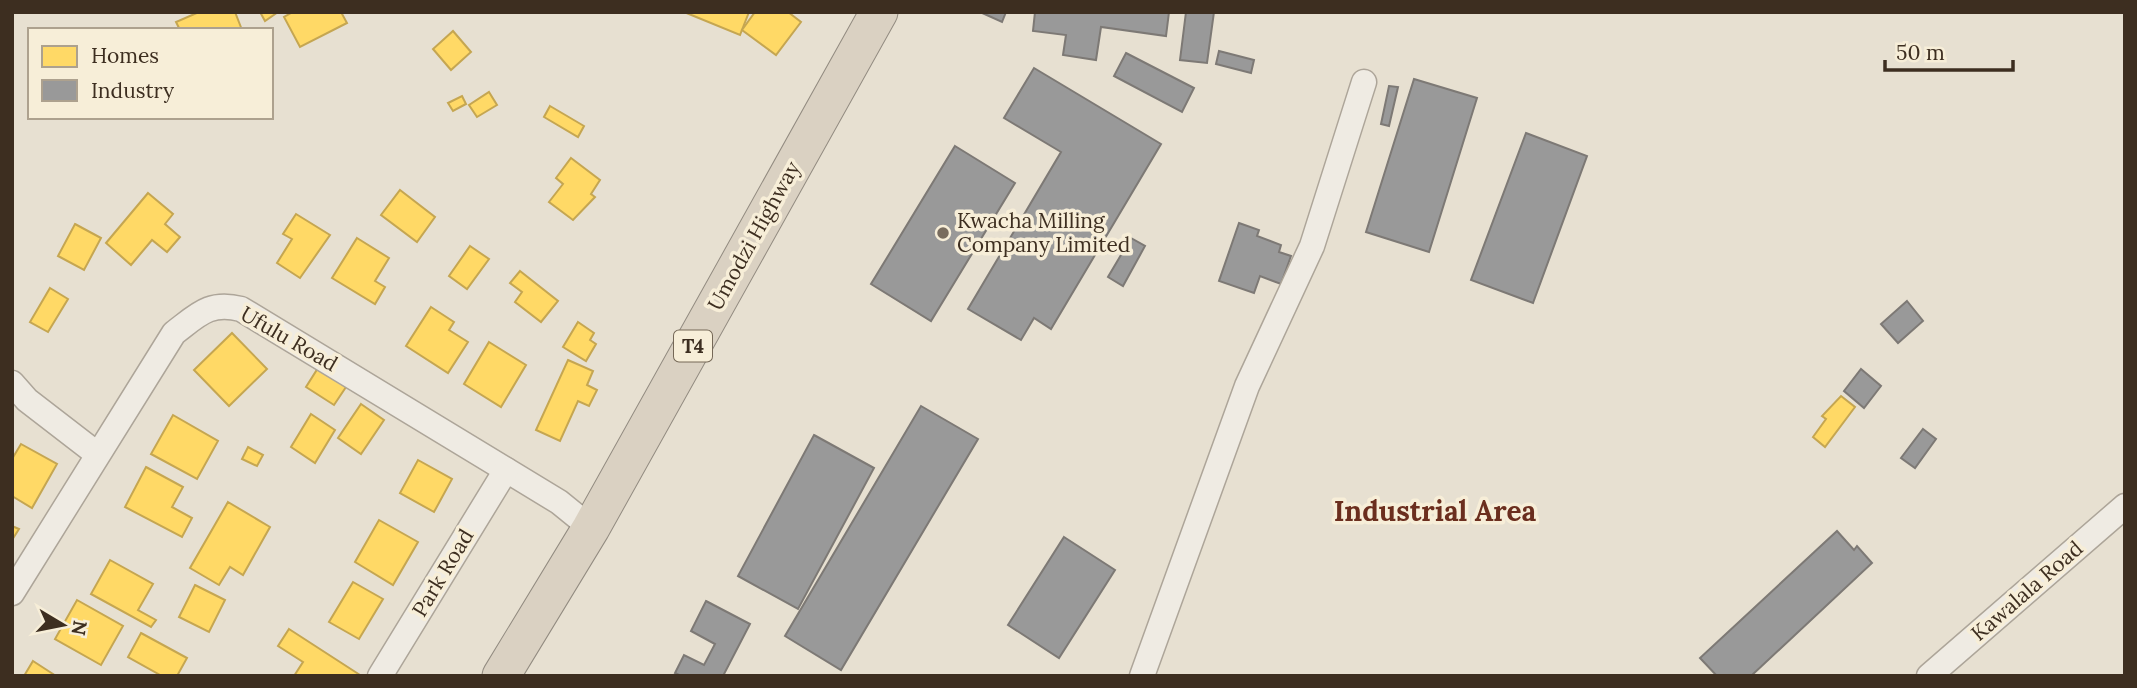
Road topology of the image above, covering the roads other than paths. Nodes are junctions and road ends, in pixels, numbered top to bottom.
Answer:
1 (879, 12) edge
2 (1364, 82) dead end
3 (12, 383) edge
4 (97, 454) junction
5 (506, 470) junction
6 (2125, 506) edge
7 (591, 528) junction
8 (12, 593) edge
9 (380, 676) edge
10 (501, 676) edge
11 (1142, 676) edge
12 (1929, 676) edge

1 - 7 highway, Umodzi Highway / T4
2 - 11 street
3 - 4 street
4 - 5 street, Ufulu Road
4 - 8 street, Ufulu Road
5 - 7 street, Ufulu Road
5 - 9 street, Park Road
6 - 12 street, Kawalala Road
7 - 10 highway, Umodzi Highway / T4

